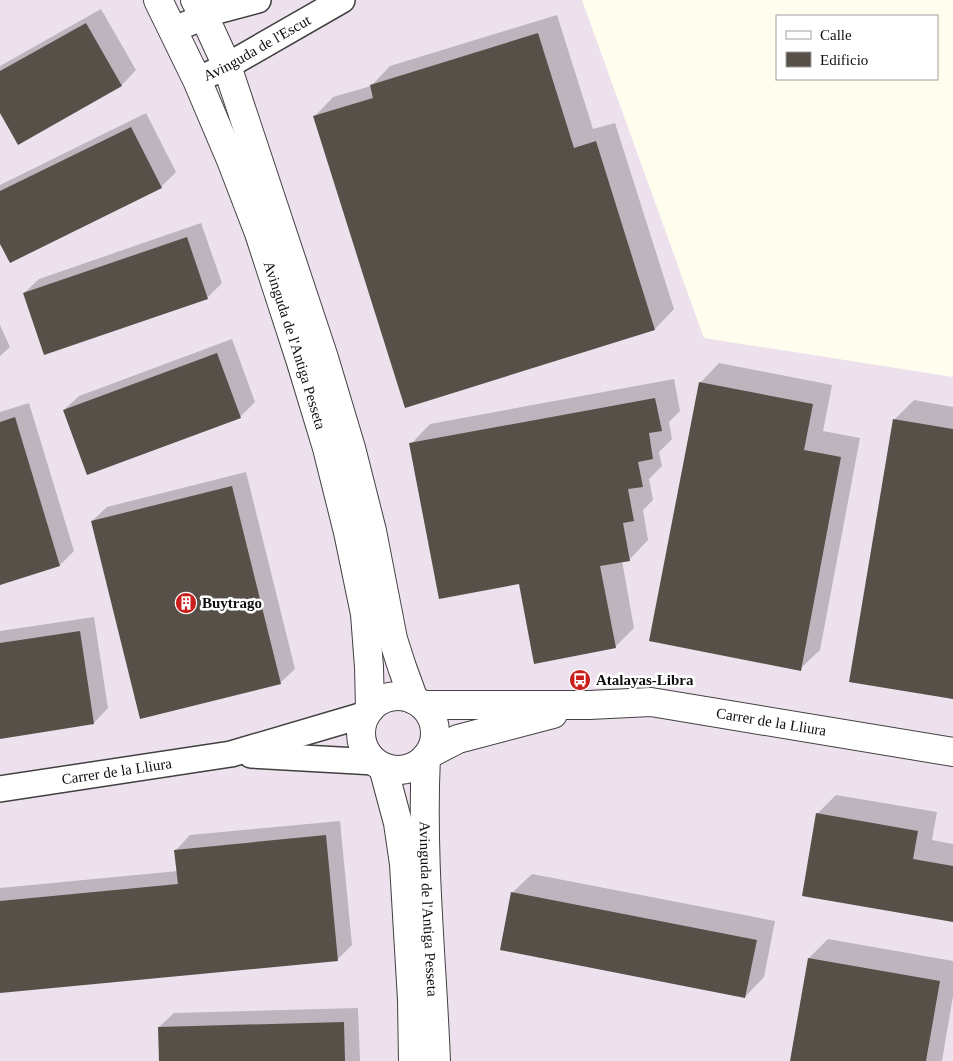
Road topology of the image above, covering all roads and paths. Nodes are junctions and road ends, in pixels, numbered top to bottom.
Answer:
1 (158, 0) edge
2 (258, 0) edge
3 (342, 0) edge
4 (199, 8) edge
5 (173, 30) junction
6 (227, 66) junction
7 (197, 80) junction
8 (418, 703) junction
9 (589, 705) junction
10 (368, 712) junction
11 (953, 752) edge
12 (231, 754) junction
13 (427, 755) junction
14 (379, 765) junction
15 (0, 789) edge
16 (413, 1061) edge
17 (436, 1061) edge

1 - 5 street, Avinguda de l'Antiga Pesseta
2 - 4 street
3 - 6 street, Avinguda de l'Escut
4 - 5 street
4 - 6 street, Avinguda de l'Antiga Pesseta
5 - 7 street, Avinguda de l'Antiga Pesseta
6 - 7 street, Avinguda de l'Escut
6 - 8 street, Avinguda de l'Antiga Pesseta
7 - 10 street, Avinguda de l'Antiga Pesseta
8 - 9 street, Carrer de la Lliura
8 - 10 street
8 - 13 street
9 - 11 street, Carrer de la Lliura
9 - 13 street, Carrer de la Lliura
10 - 12 street, Carrer de la Lliura
10 - 14 street
12 - 14 street, Carrer de la Lliura
12 - 15 street, Carrer de la Lliura
13 - 14 street
13 - 17 street, Avinguda de l'Antiga Pesseta
14 - 16 street, Avinguda de l'Antiga Pesseta

